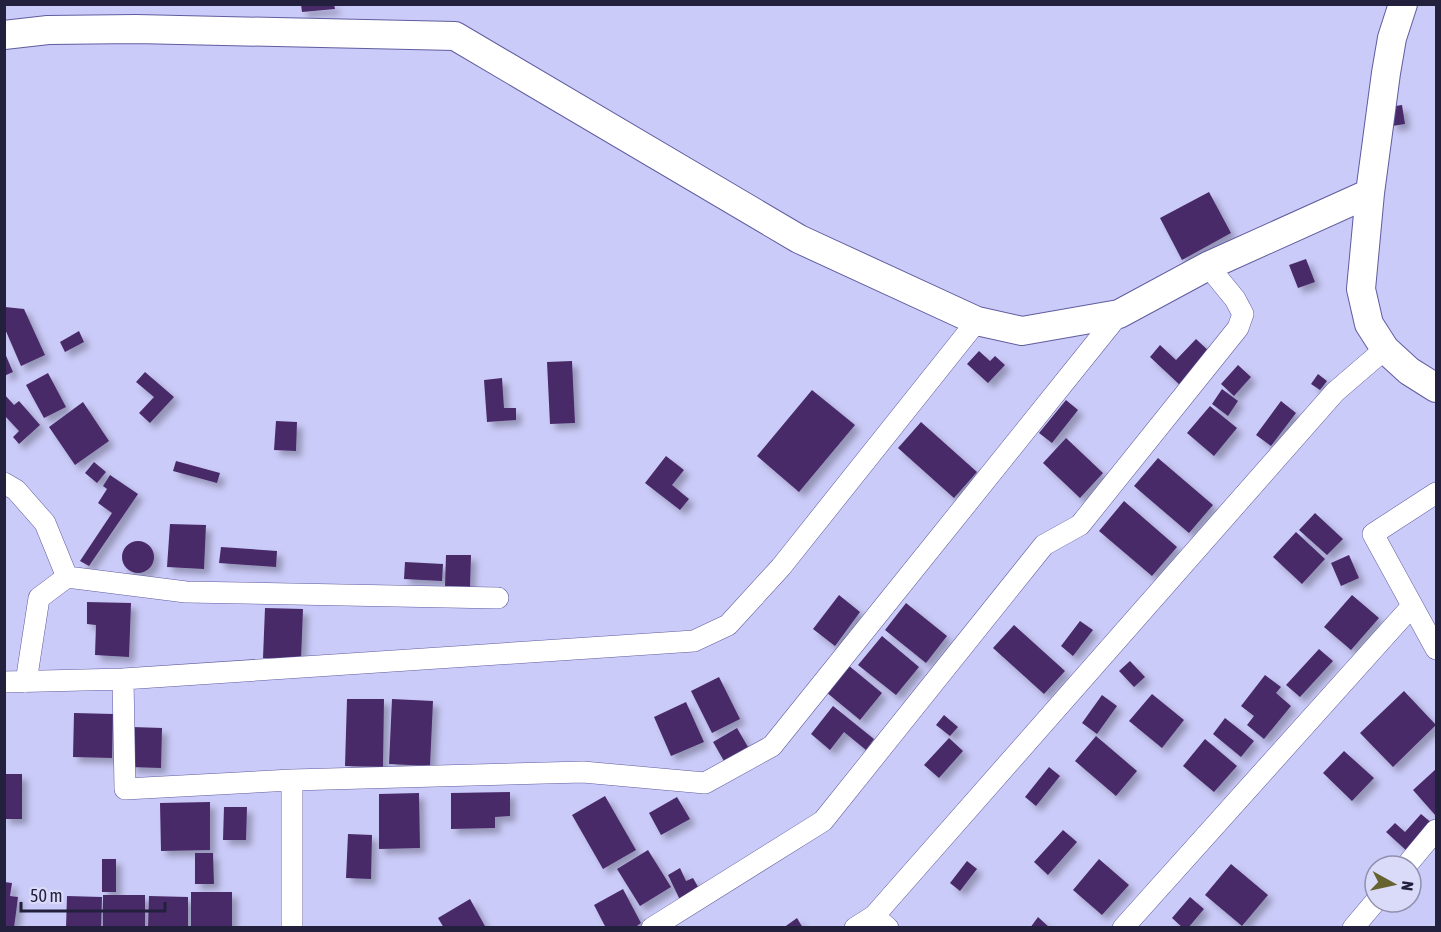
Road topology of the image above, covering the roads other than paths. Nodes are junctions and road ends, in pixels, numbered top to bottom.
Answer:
1 (1403, 4) edge
2 (4, 35) edge
3 (1370, 193) junction
4 (1208, 266) junction
5 (1119, 314) junction
6 (977, 321) junction
7 (1385, 349) junction
8 (1437, 388) edge
9 (4, 483) edge
10 (1437, 493) edge
11 (67, 577) junction
12 (498, 598) dead end
13 (1412, 606) junction
14 (1437, 650) edge
15 (123, 679) junction
16 (15, 682) edge
17 (292, 780) junction
18 (1437, 830) edge
19 (1416, 854) edge
20 (1364, 914) edge
21 (881, 922) edge
22 (292, 927) edge
23 (652, 927) edge
24 (855, 927) edge
25 (1123, 927) edge
26 (1353, 927) edge

1 - 3 main road
2 - 6 main road
3 - 4 main road
3 - 7 main road
4 - 5 main road
4 - 23 street
5 - 6 main road
5 - 17 street
6 - 15 street
7 - 8 main road
7 - 21 street
9 - 11 street
10 - 13 street
11 - 12 street
11 - 16 street
13 - 14 street
13 - 25 street
15 - 16 street
15 - 17 street
17 - 22 street
18 - 19 street
20 - 26 street
21 - 24 street

